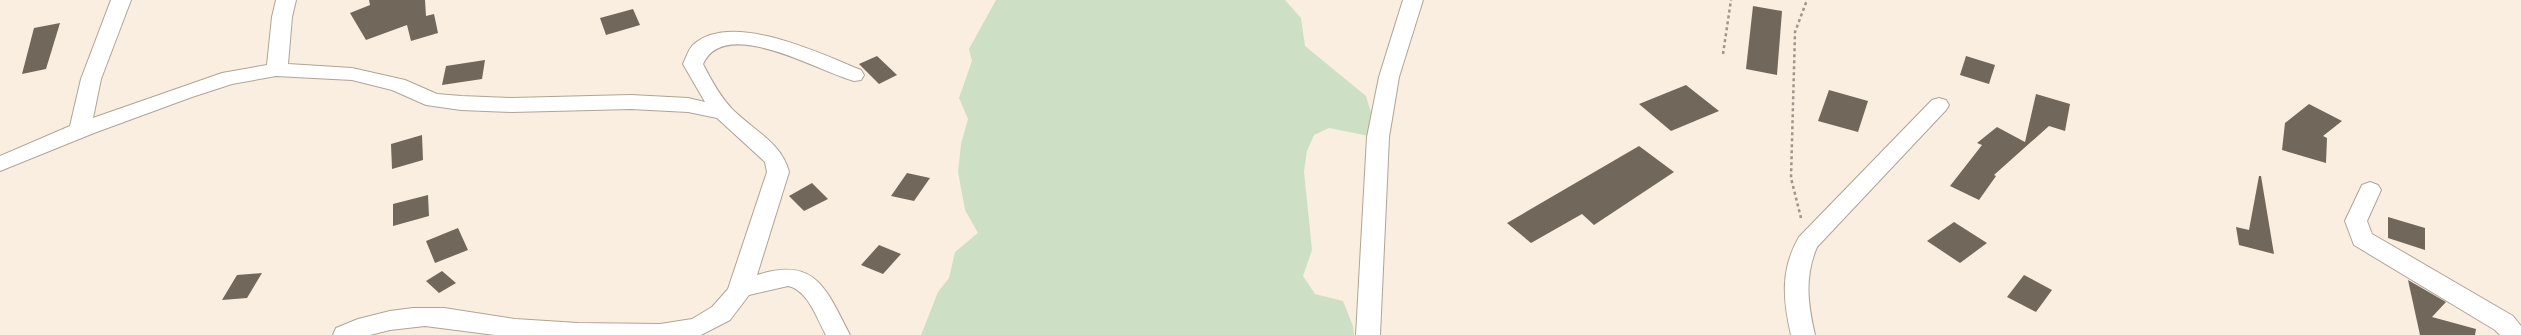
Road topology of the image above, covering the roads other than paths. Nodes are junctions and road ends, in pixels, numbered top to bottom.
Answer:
1 (121, 0) edge
2 (286, 0) edge
3 (1413, 0) edge
4 (276, 70) junction
5 (854, 74) dead end
6 (1939, 105) dead end
7 (724, 112) junction
8 (80, 130) junction
9 (0, 164) edge
10 (2370, 190) dead end
11 (740, 289) junction
12 (345, 335) edge
13 (838, 335) edge
14 (1368, 335) edge
15 (1803, 335) edge
16 (2514, 335) edge

1 - 8 street
2 - 4 street
3 - 14 street
4 - 7 street
4 - 8 street
5 - 7 street
6 - 15 street
7 - 11 street
8 - 9 street
10 - 16 street
11 - 12 street
11 - 13 street

